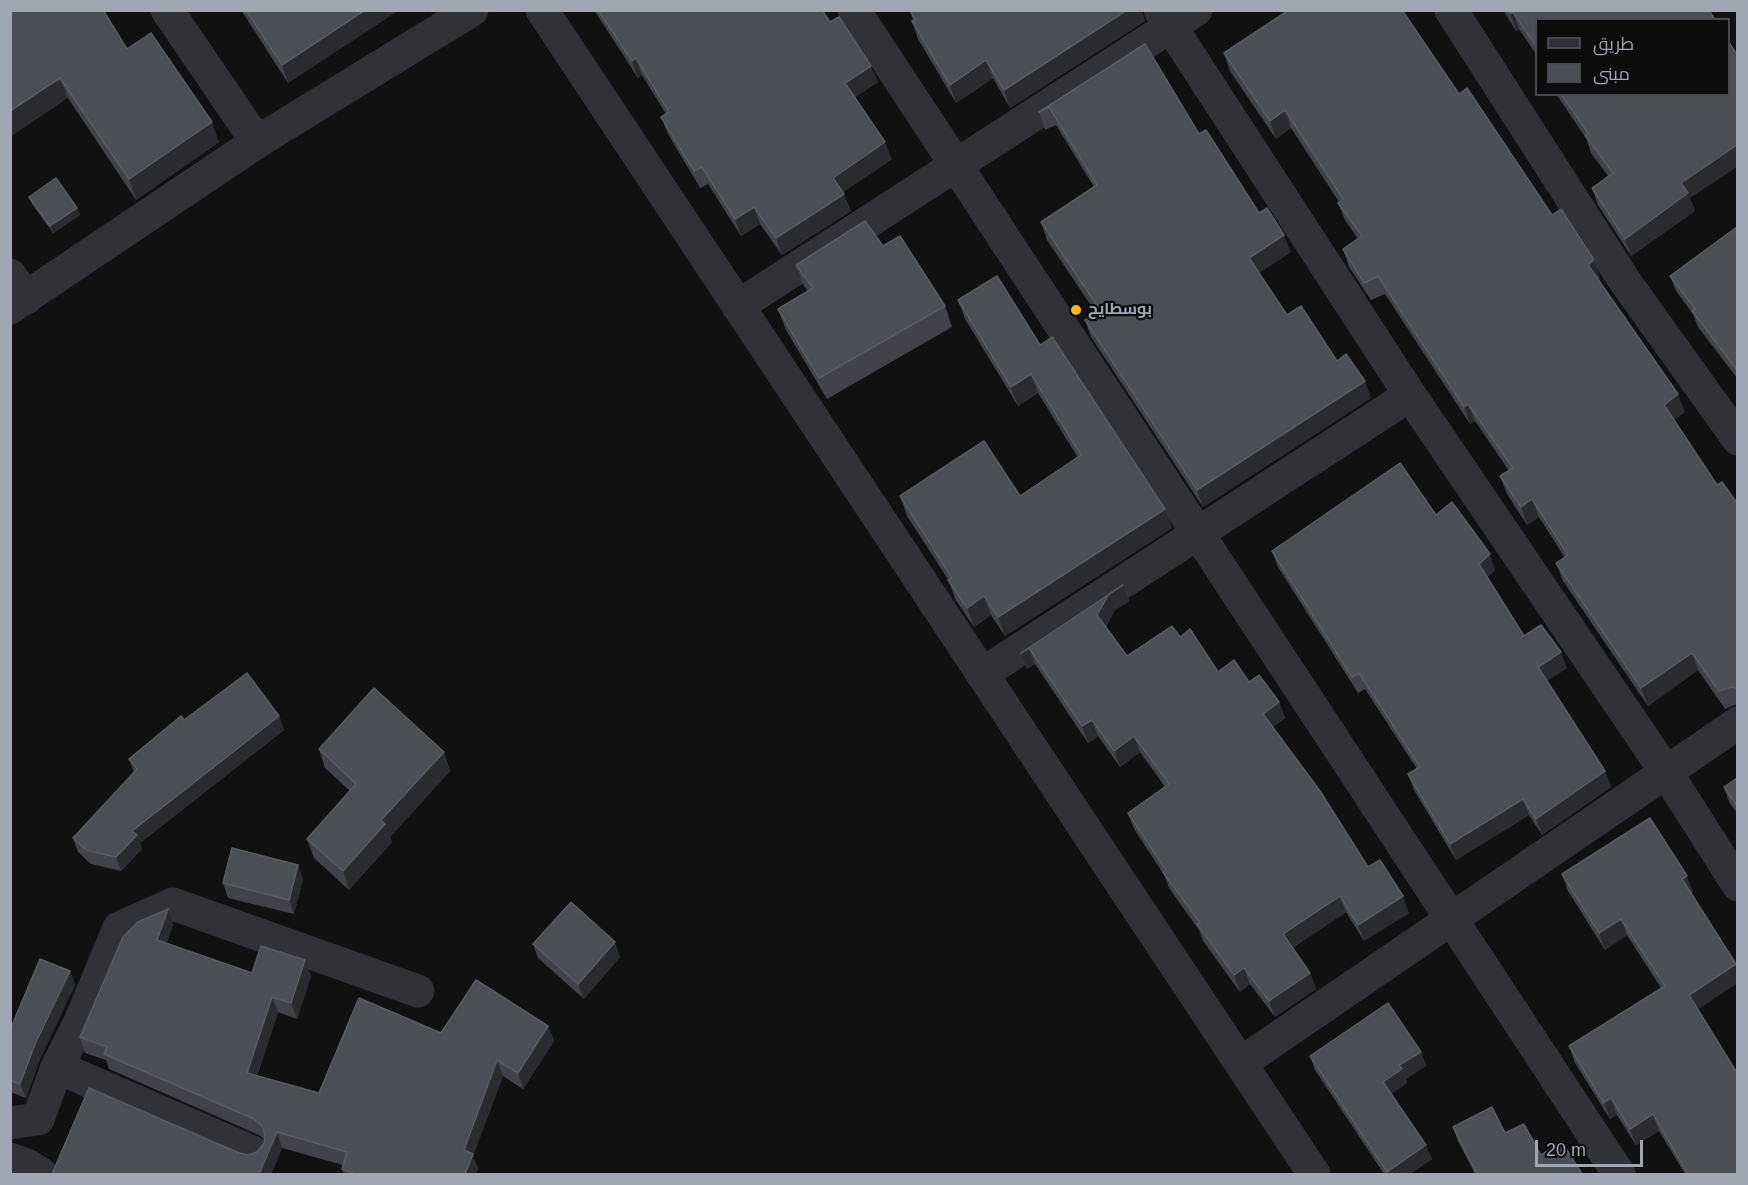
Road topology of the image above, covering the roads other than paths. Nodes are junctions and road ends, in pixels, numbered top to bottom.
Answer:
1 (167, 10) edge
2 (472, 10) edge
3 (542, 10) edge
4 (854, 10) edge
5 (1451, 10) edge
6 (1175, 16) edge
7 (257, 142) junction
8 (956, 165) junction
9 (16, 293) edge
10 (738, 306) junction
11 (1410, 395) junction
12 (1737, 439) edge
13 (1198, 533) junction
14 (982, 674) junction
15 (1737, 723) edge
16 (1666, 772) junction
17 (1737, 885) edge
18 (1451, 919) junction
19 (418, 991) dead end
20 (1241, 1063) junction
21 (57, 1067) junction
22 (10, 1123) edge
23 (252, 1152) edge
24 (10, 1159) edge
25 (41, 1174) edge
26 (1314, 1174) edge
27 (1619, 1174) edge

1 - 7 street
2 - 7 street
3 - 10 street
4 - 8 street
5 - 12 street
6 - 8 street
6 - 11 street
7 - 9 street
8 - 10 street
8 - 13 street
10 - 14 street
11 - 13 street
11 - 16 street
13 - 14 street
13 - 18 street
14 - 20 street
15 - 16 street
16 - 17 street
16 - 18 street
18 - 20 street
18 - 27 street
19 - 21 street
20 - 26 street
21 - 22 street
21 - 23 street
24 - 25 street

